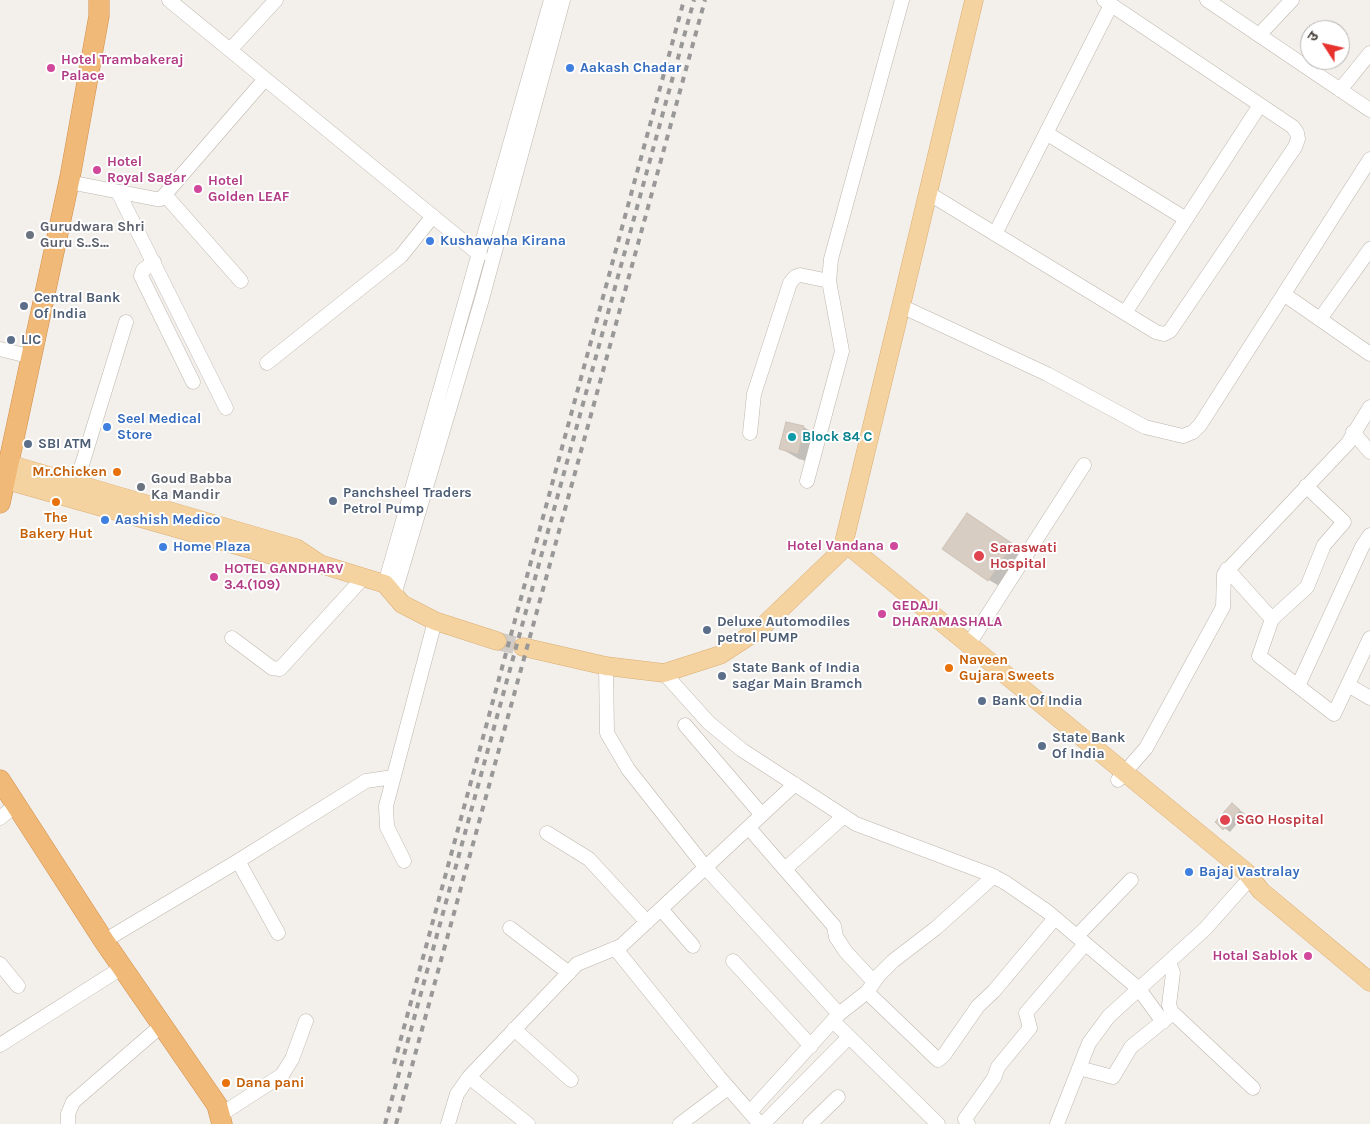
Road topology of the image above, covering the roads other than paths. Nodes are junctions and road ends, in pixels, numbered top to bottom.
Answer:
1 (99, 0) edge
2 (169, 0) edge
3 (276, 0) edge
4 (551, 0) edge
5 (563, 0) edge
6 (902, 0) edge
7 (974, 0) edge
8 (1207, 0) edge
9 (1292, 0) edge
10 (1107, 2) edge
11 (1259, 35) junction
12 (230, 50) junction
13 (1370, 53) edge
14 (265, 78) junction
15 (1340, 90) junction
16 (1260, 105) junction
17 (1370, 110) edge
18 (1046, 133) junction
19 (1370, 160) edge
20 (69, 182) junction
21 (118, 192) junction
22 (928, 193) junction
23 (166, 196) junction
24 (433, 216) junction
25 (1186, 219) junction
26 (995, 234) junction
27 (1370, 248) edge
28 (480, 255) junction
29 (154, 262) junction
30 (241, 281) dead end
31 (829, 281) junction
32 (1284, 295) junction
33 (901, 306) junction
34 (1125, 313) junction
35 (1320, 319) junction
36 (126, 322) dead end
37 (0, 349) edge
38 (1370, 354) edge
39 (32, 357) junction
40 (267, 363) dead end
41 (193, 382) dead end
42 (1370, 407) edge
43 (226, 408) dead end
44 (1353, 432) junction
45 (750, 433) dead end
46 (7, 442) edge
47 (1370, 452) edge
48 (1084, 464) dead end
49 (8, 472) junction
50 (807, 481) dead end
51 (76, 484) junction
52 (1306, 486) junction
53 (0, 503) edge
54 (1369, 538) edge
55 (841, 547) junction
56 (320, 564) junction
57 (1227, 570) junction
58 (363, 578) junction
59 (389, 590) junction
60 (1272, 618) junction
61 (435, 621) junction
62 (232, 638) dead end
63 (1370, 638) edge
64 (497, 641) tunnel mouth
65 (969, 644) junction
66 (523, 648) tunnel mouth
67 (606, 666) junction
68 (664, 673) junction
69 (1348, 685) junction
70 (1298, 686) junction
71 (1370, 698) edge
72 (684, 725) dead end
73 (1121, 776) junction
74 (393, 777) junction
75 (0, 780) edge
76 (795, 784) junction
77 (16, 805) junction
78 (762, 815) junction
79 (844, 816) junction
80 (0, 818) edge
81 (749, 828) junction
82 (548, 833) dead end
83 (404, 861) dead end
84 (238, 862) junction
85 (706, 868) junction
86 (785, 870) junction
87 (994, 876) junction
88 (1131, 880) dead end
89 (1253, 888) junction
90 (661, 909) junction
91 (1055, 918) junction
92 (648, 922) junction
93 (510, 928) dead end
94 (278, 933) dead end
95 (1081, 940) junction
96 (104, 941) junction
97 (693, 946) dead end
98 (615, 948) junction
99 (733, 961) dead end
100 (1169, 962) junction
101 (0, 964) edge
102 (122, 967) junction
103 (569, 973) junction
104 (1370, 982) edge
105 (18, 986) dead end
106 (871, 987) junction
107 (1139, 989) junction
108 (1167, 1017) junction
109 (836, 1018) junction
110 (306, 1021) dead end
111 (162, 1025) junction
112 (514, 1029) junction
113 (849, 1037) junction
114 (0, 1044) edge
115 (811, 1046) junction
116 (1079, 1068) junction
117 (469, 1077) junction
118 (571, 1080) dead end
119 (728, 1088) junction
120 (1253, 1088) dead end
121 (838, 1097) dead end
122 (750, 1112) junction
123 (221, 1120) edge
124 (68, 1124) edge
125 (448, 1124) edge
126 (528, 1124) edge
127 (680, 1124) edge
128 (762, 1124) edge
129 (810, 1124) edge
130 (938, 1124) edge
131 (968, 1124) edge
132 (1057, 1124) edge

1 - 20 highway
2 - 12 street
3 - 12 street
4 - 28 street
5 - 59 street
6 - 31 street
7 - 22 main road
8 - 11 street
9 - 11 street
10 - 16 street
10 - 18 street
11 - 15 street
12 - 14 street
13 - 15 street
14 - 23 street
14 - 24 street
15 - 17 street
16 - 25 street
16 - 34 street
18 - 25 street
18 - 26 street
19 - 32 street
20 - 21 street
20 - 39 highway
21 - 23 street
21 - 29 street
22 - 26 street
22 - 33 main road
23 - 30 street
24 - 28 street
24 - 40 street
25 - 34 street
26 - 34 street
27 - 35 street
28 - 59 street
29 - 41 street
29 - 43 street
31 - 45 street
31 - 50 street
32 - 33 street
32 - 35 street
33 - 55 main road
35 - 38 street
36 - 51 street
37 - 39 street
39 - 46 highway
42 - 44 street
44 - 47 street
44 - 52 street
46 - 49 highway
48 - 65 street
49 - 51 main road
49 - 53 highway
49 - 56 main road
51 - 56 main road
52 - 57 street
52 - 60 street
54 - 70 street
55 - 65 main road
55 - 68 main road
55 - 73 main road
56 - 58 main road
57 - 60 street
57 - 73 street
58 - 59 main road
58 - 62 street
59 - 61 main road
60 - 70 street
61 - 64 main road
61 - 74 street
63 - 69 street
65 - 73 main road
66 - 67 main road
67 - 68 main road
67 - 85 street
68 - 76 street
69 - 70 street
69 - 71 street
72 - 78 street
73 - 89 main road
74 - 83 street
74 - 84 street
75 - 77 highway
76 - 78 street
76 - 79 street
77 - 80 street
77 - 96 highway
78 - 81 street
79 - 86 street
79 - 87 street
81 - 85 street
81 - 86 street
82 - 92 street
84 - 94 street
84 - 96 street
85 - 90 street
85 - 109 street
86 - 106 street
87 - 91 street
87 - 106 street
88 - 95 street
89 - 100 street
89 - 104 main road
90 - 92 street
90 - 97 street
91 - 95 street
91 - 106 street
92 - 98 street
93 - 103 street
95 - 107 street
95 - 131 street
96 - 102 highway
98 - 103 street
98 - 119 street
99 - 115 street
100 - 107 street
100 - 108 street
101 - 105 street
102 - 111 highway
102 - 114 street
103 - 112 street
106 - 109 street
107 - 108 street
107 - 116 street
108 - 116 street
108 - 120 street
109 - 113 street
109 - 115 street
110 - 123 street
111 - 123 highway
111 - 124 street
112 - 117 street
112 - 118 street
113 - 128 street
113 - 130 street
115 - 122 street
116 - 132 street
117 - 125 street
117 - 126 street
119 - 122 street
119 - 127 street
121 - 129 street
122 - 128 street

